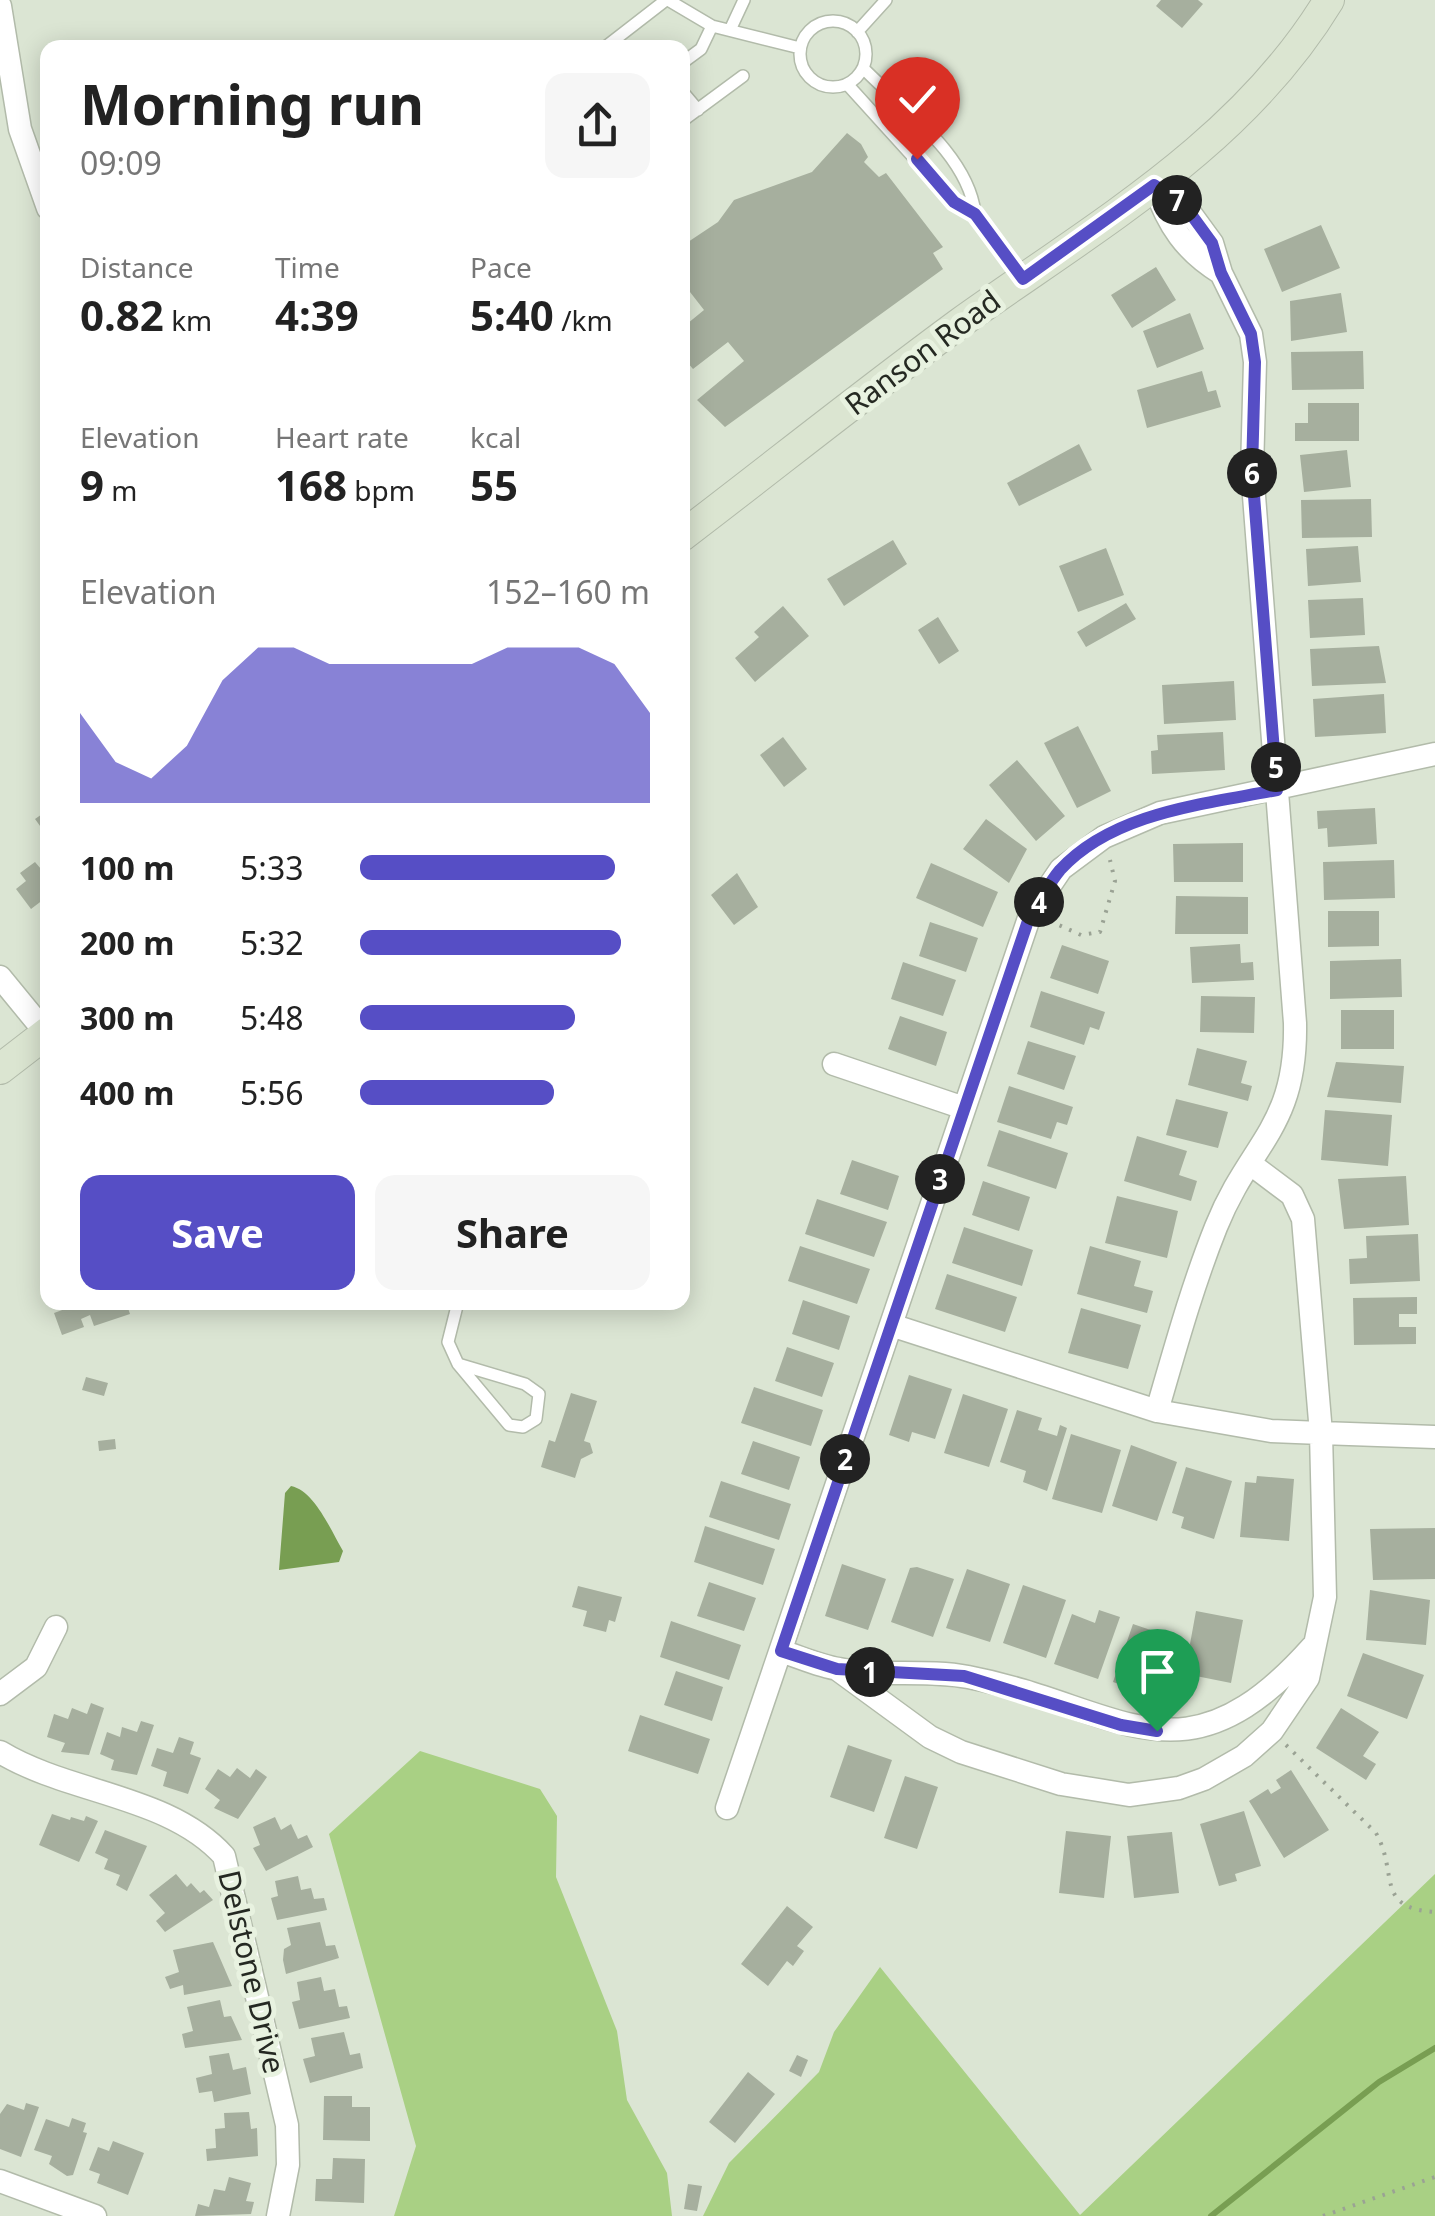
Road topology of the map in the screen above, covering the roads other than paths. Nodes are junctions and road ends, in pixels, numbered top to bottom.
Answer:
1 (667, 0) edge
2 (744, 0) edge
3 (886, 0) edge
4 (1329, 0) edge
5 (0, 6) edge
6 (712, 26) junction
7 (730, 30) junction
8 (857, 32) junction
9 (614, 40) edge
10 (800, 48) junction
11 (690, 57) edge
12 (863, 68) junction
13 (743, 76) dead end
14 (847, 84) junction
15 (690, 100) edge
16 (698, 110) junction
17 (690, 116) edge
18 (40, 185) edge
19 (1154, 185) junction
20 (975, 214) junction
21 (1023, 279) junction
22 (690, 530) edge
23 (1435, 754) edge
24 (1277, 790) junction
25 (0, 977) edge
26 (40, 1024) edge
27 (40, 1038) edge
28 (834, 1064) dead end
29 (0, 1069) edge
30 (964, 1108) junction
31 (1252, 1165) junction
32 (456, 1310) edge
33 (890, 1325) junction
34 (458, 1364) junction
35 (1157, 1411) junction
36 (1320, 1433) junction
37 (1435, 1437) edge
38 (56, 1627) dead end
39 (1312, 1648) junction
40 (781, 1651) junction
41 (837, 1669) junction
42 (0, 1694) edge
43 (0, 1752) edge
44 (727, 1808) dead end
45 (0, 2181) edge
46 (95, 2216) edge
47 (278, 2216) edge

1 - 6 lane
1 - 9 lane
2 - 7 lane
3 - 8 lane
4 - 19 street, Ranson Road
5 - 18 street
6 - 7 lane
6 - 11 lane
7 - 10 lane
8 - 10 lane
8 - 12 lane
10 - 14 lane
12 - 14 lane
12 - 20 lane
13 - 16 lane
14 - 20 lane
15 - 16 lane
16 - 17 lane
19 - 21 street, Ranson Road
19 - 24 street
20 - 21 lane
21 - 22 street, Ranson Road
23 - 24 street
24 - 30 street
24 - 31 street
25 - 26 street
27 - 29 street
28 - 30 street
30 - 33 street
31 - 35 street
31 - 36 street
32 - 34 lane
33 - 35 street
33 - 40 street
34 - 34 lane
35 - 36 street
36 - 37 street
36 - 39 street
38 - 42 street
39 - 41 street
39 - 41 street
40 - 41 street
40 - 44 street
43 - 47 street, Delstone Drive
45 - 46 street

